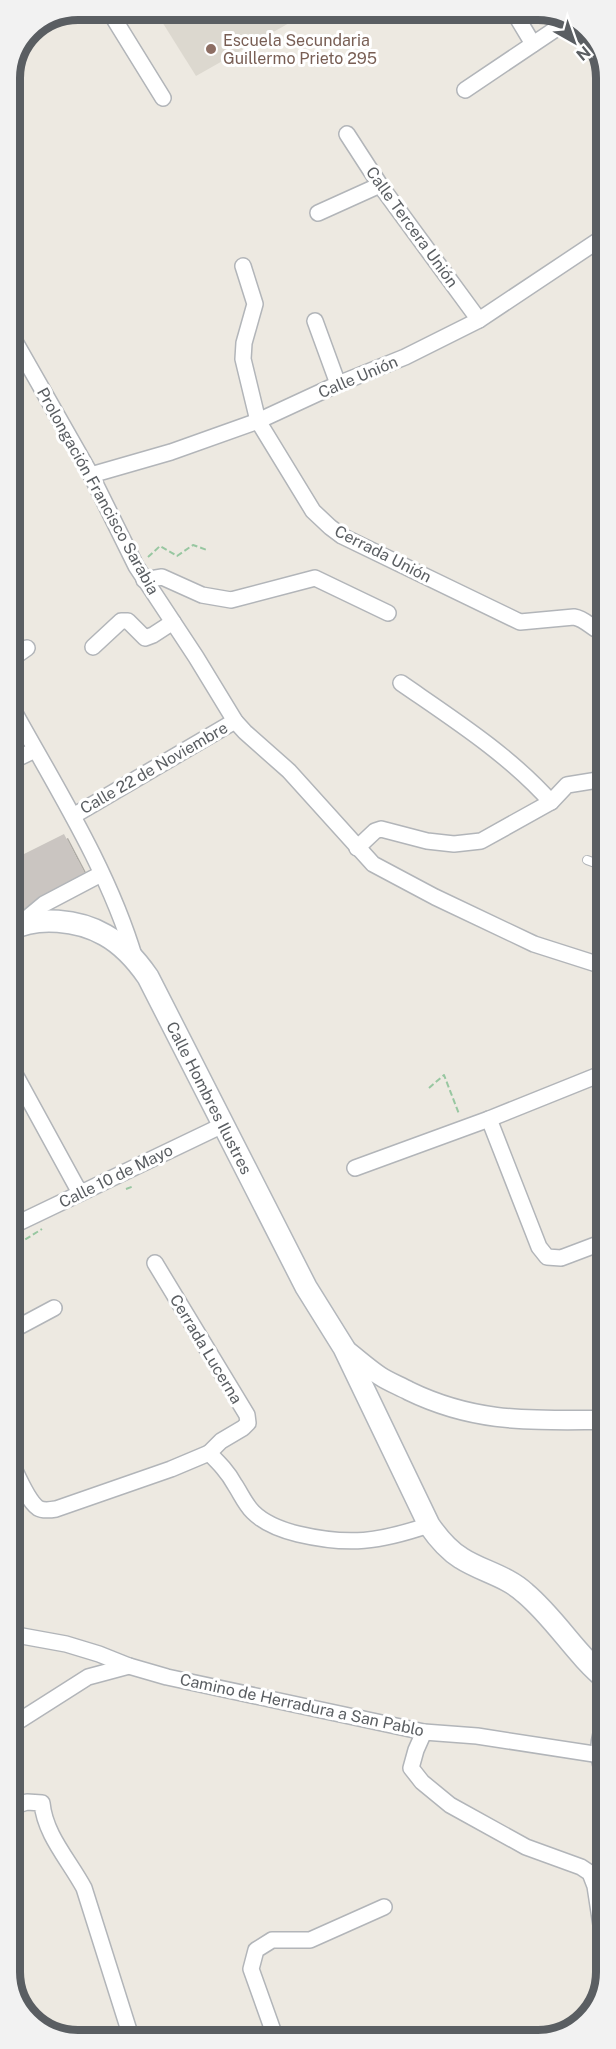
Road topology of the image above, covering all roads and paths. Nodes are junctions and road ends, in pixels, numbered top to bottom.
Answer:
1 (115, 20) edge
2 (519, 20) edge
3 (562, 24) edge
4 (533, 44) junction
5 (465, 90) dead end
6 (163, 98) dead end
7 (347, 134) dead end
8 (380, 185) junction
9 (318, 213) dead end
10 (597, 241) edge
11 (243, 266) dead end
12 (479, 320) junction
13 (315, 321) dead end
14 (20, 350) edge
15 (338, 384) junction
16 (258, 421) junction
17 (91, 475) junction
18 (207, 550) dead end
19 (140, 573) junction
20 (388, 613) dead end
21 (173, 622) junction
22 (597, 631) edge
23 (93, 647) dead end
24 (27, 648) dead end
25 (20, 653) edge
26 (400, 683) dead end
27 (235, 721) junction
28 (20, 722) edge
29 (35, 750) junction
30 (20, 757) edge
31 (597, 780) edge
32 (551, 802) junction
33 (73, 816) junction
34 (357, 848) junction
35 (587, 860) dead end
36 (597, 864) edge
37 (101, 874) junction
38 (20, 923) edge
39 (20, 926) edge
40 (135, 959) junction
41 (597, 964) edge
42 (597, 1076) edge
43 (20, 1083) edge
44 (429, 1088) dead end
45 (489, 1119) junction
46 (223, 1125) junction
47 (464, 1128) junction
48 (355, 1168) dead end
49 (80, 1193) junction
50 (20, 1222) edge
51 (597, 1244) edge
52 (155, 1263) dead end
53 (54, 1308) dead end
54 (20, 1326) edge
55 (344, 1348) junction
56 (597, 1420) edge
57 (208, 1453) junction
58 (20, 1479) edge
59 (429, 1526) junction
60 (20, 1636) edge
61 (129, 1666) junction
62 (597, 1670) edge
63 (20, 1720) edge
64 (424, 1732) junction
65 (597, 1754) edge
66 (20, 1804) edge
67 (597, 1899) edge
68 (384, 1907) dead end
69 (129, 2029) edge
70 (273, 2029) edge

1 - 6 street
2 - 4 street
3 - 4 street
4 - 5 street
7 - 8 street, Calle Tercera Unión
8 - 9 street
8 - 12 street, Calle Tercera Unión
10 - 12 street, Calle Unión
11 - 16 street, Cerrada Unión
12 - 15 street, Calle Unión
13 - 15 street
14 - 17 street, Prolongación Francisco Sarabia
15 - 16 street, Calle Unión
16 - 17 street, Calle Unión
16 - 22 street, Cerrada Unión
17 - 19 street, Prolongación Francisco Sarabia
18 - 19 path
19 - 20 street
19 - 21 street, Prolongación Francisco Sarabia
21 - 23 street
21 - 27 street, Prolongación Francisco Sarabia
24 - 25 street
26 - 32 street
27 - 33 street, Calle 22 de Noviembre
27 - 34 street, Prolongación Francisco Sarabia
28 - 29 street
29 - 30 street
29 - 33 street
31 - 32 street
32 - 34 street
33 - 37 street
34 - 41 street, Prolongación Francisco Sarabia
35 - 36 lane
37 - 38 street, Calle Hombres Ilustres
37 - 40 street
39 - 40 main road, Calle Hombres Ilustres
40 - 46 main road, Calle Hombres Ilustres
42 - 45 street
43 - 49 street
44 - 47 path
45 - 47 street
45 - 51 street
46 - 49 street, Calle 10 de Mayo
46 - 55 main road, Calle Hombres Ilustres
47 - 48 street
49 - 50 street, Calle 10 de Mayo
52 - 57 street, Cerrada Lucerna
53 - 54 street
55 - 56 street, Calle Hombres Ilustres
55 - 59 main road, Calle Hombres Ilustres
57 - 58 street, Cerrada Lucerna
57 - 59 street
59 - 62 main road, Calle Hombres Ilustres
60 - 61 street, Camino de Herradura a San Pablo
61 - 63 street
61 - 64 street, Camino de Herradura a San Pablo
64 - 65 street, Camino de Herradura a San Pablo
64 - 67 street
66 - 69 street
68 - 70 street

